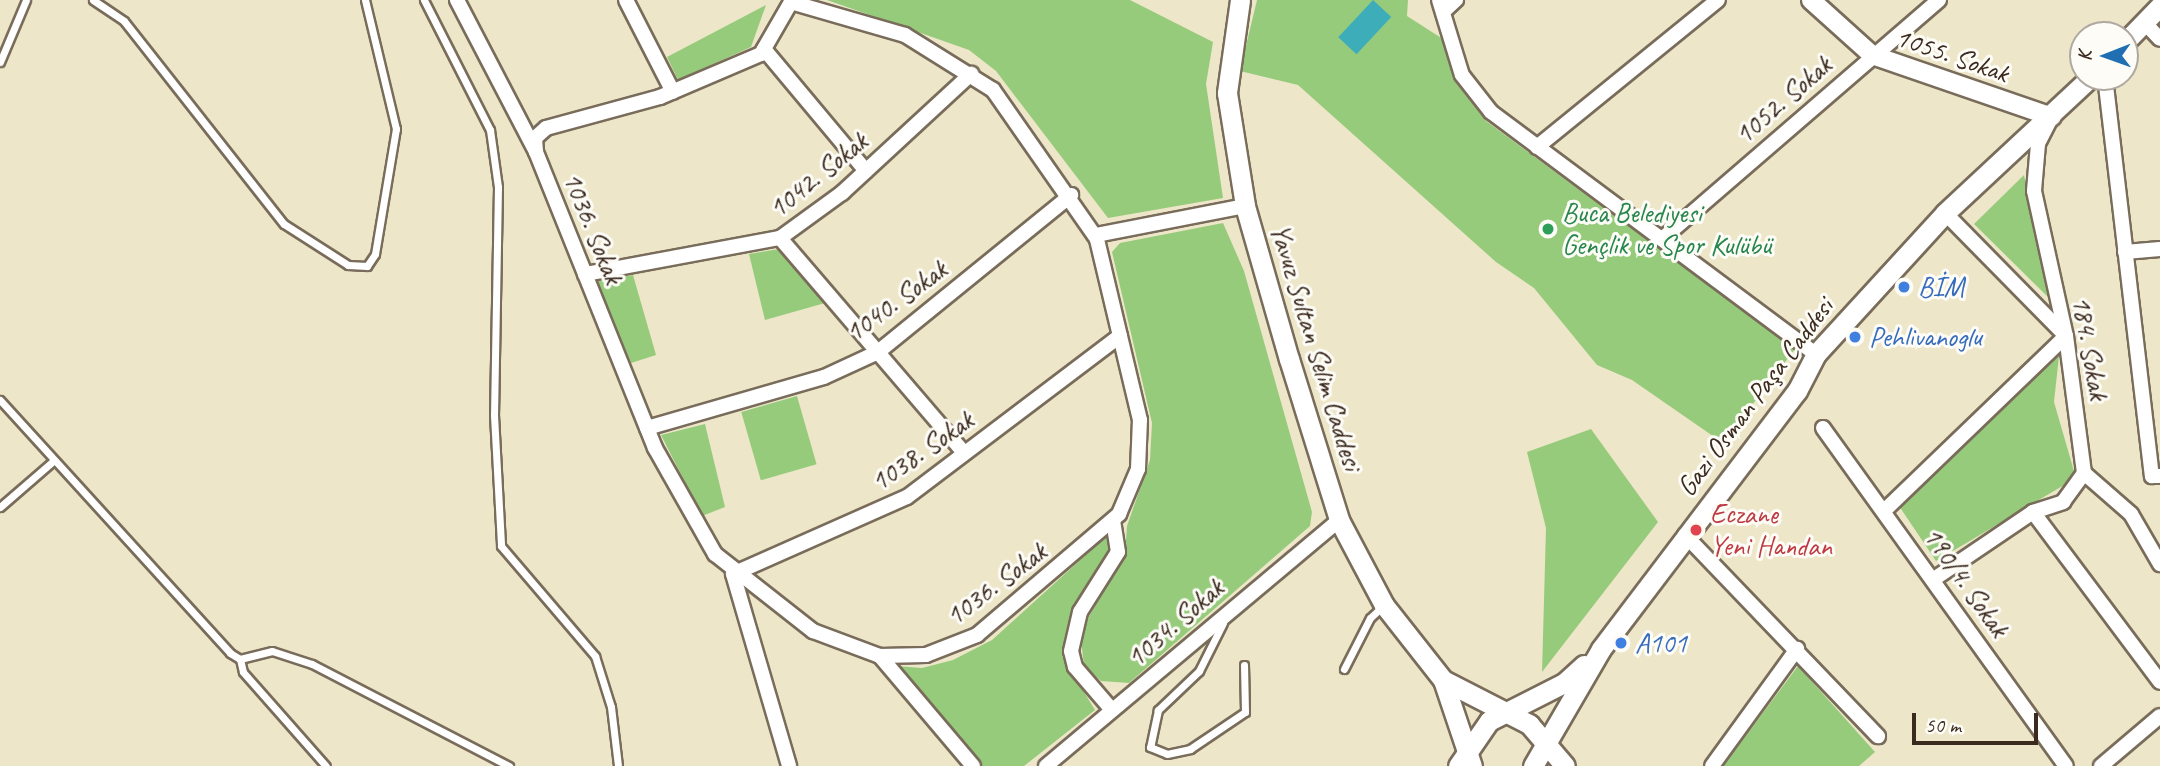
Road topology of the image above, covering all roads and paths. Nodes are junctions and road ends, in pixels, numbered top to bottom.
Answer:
1 (26, 0) edge
2 (93, 0) edge
3 (365, 0) edge
4 (424, 0) edge
5 (457, 0) edge
6 (626, 0) edge
7 (1240, 0) edge
8 (1457, 0) edge
9 (1718, 0) edge
10 (1811, 0) edge
11 (1939, 0) edge
12 (791, 1) edge
13 (1441, 6) edge
14 (2160, 6) edge
15 (2144, 22) junction
16 (2139, 27) edge
17 (2160, 39) edge
18 (764, 49) junction
19 (1872, 55) junction
20 (0, 62) edge
21 (971, 74) junction
22 (2077, 91) edge
23 (2107, 91) edge
24 (673, 92) junction
25 (2052, 117) junction
26 (1537, 147) junction
27 (536, 152) junction
28 (866, 171) junction
29 (1071, 195) junction
30 (1245, 206) junction
31 (1945, 213) junction
32 (1096, 236) junction
33 (780, 238) junction
34 (1662, 239) junction
35 (2160, 249) edge
36 (2124, 252) junction
37 (585, 274) junction
38 (1120, 336) junction
39 (2066, 336) junction
40 (878, 352) junction
41 (1816, 354) junction
42 (0, 400) edge
43 (647, 428) junction
44 (1823, 428) dead end
45 (964, 453) junction
46 (52, 462) junction
47 (2084, 473) junction
48 (2160, 476) edge
49 (0, 507) edge
50 (1885, 510) junction
51 (2033, 512) junction
52 (1113, 520) junction
53 (1339, 520) junction
54 (1685, 534) junction
55 (2160, 564) edge
56 (733, 574) junction
57 (1934, 579) junction
58 (1384, 604) junction
59 (1230, 609) junction
60 (1601, 649) junction
61 (1797, 649) junction
62 (880, 656) junction
63 (240, 659) junction
64 (1244, 665) dead end
65 (1344, 670) dead end
66 (1443, 680) junction
67 (2160, 682) edge
68 (1112, 710) junction
69 (1507, 716) junction
70 (2160, 716) edge
71 (1878, 736) dead end
72 (1543, 744) junction
73 (1469, 746) junction
74 (326, 766) edge
75 (509, 766) edge
76 (618, 766) edge
77 (789, 766) edge
78 (973, 766) edge
79 (1046, 766) edge
80 (1458, 766) edge
81 (1472, 766) edge
82 (1533, 766) edge
83 (1565, 766) edge
84 (1712, 766) edge
85 (2066, 766) edge
86 (2101, 766) edge

1 - 20 lane
2 - 3 lane
4 - 76 lane
5 - 27 street, 1036. Sokak
6 - 24 street
7 - 30 main road, Yavuz Sultan Selim Caddesi
8 - 13 street
9 - 26 street
10 - 19 street, 1055. Sokak
11 - 19 street, 1052. Sokak
12 - 18 street
12 - 21 street, 1036. Sokak
13 - 26 street
14 - 15 main road
15 - 16 main road
15 - 17 street
18 - 24 street
18 - 28 street
19 - 25 street, 1055. Sokak
19 - 34 street, 1052. Sokak
21 - 28 street, 1042. Sokak
21 - 29 street, 1036. Sokak
22 - 25 main road, Gazi Osman Paşa Caddesi
23 - 36 street
24 - 27 street
25 - 31 main road, Gazi Osman Paşa Caddesi
25 - 39 street, 184. Sokak
26 - 34 street
27 - 37 street, 1036. Sokak
28 - 33 street, 1042. Sokak
29 - 32 street, 1036. Sokak
29 - 40 street, 1040. Sokak
30 - 32 street
30 - 53 main road, Yavuz Sultan Selim Caddesi
31 - 39 street
31 - 41 main road, Gazi Osman Paşa Caddesi
32 - 38 street, 1036. Sokak
33 - 37 street, 1042. Sokak
33 - 40 street
34 - 41 street
35 - 36 street
36 - 48 street
37 - 43 street, 1036. Sokak
38 - 45 street, 1038. Sokak
38 - 52 street, 1036. Sokak
39 - 47 street, 184. Sokak
39 - 50 street
40 - 43 street, 1040. Sokak
40 - 45 street
41 - 54 main road, Gazi Osman Paşa Caddesi
42 - 46 lane
43 - 56 street, 1036. Sokak
44 - 50 street, 190/4. Sokak
45 - 56 street, 1038. Sokak
46 - 49 lane
46 - 63 lane
47 - 51 street
47 - 55 street
50 - 57 street, 190/4. Sokak
51 - 57 street
51 - 67 street
52 - 62 street, 1036. Sokak
52 - 68 street
53 - 58 main road, Yavuz Sultan Selim Caddesi
53 - 59 street, 1034. Sokak
54 - 60 main road, Gazi Osman Paşa Caddesi
54 - 61 street
56 - 62 street, 1036. Sokak
56 - 77 street
57 - 85 street, 190/4. Sokak
58 - 65 lane
58 - 66 main road, Yavuz Sultan Selim Caddesi
59 - 64 lane
59 - 68 street, 1034. Sokak
60 - 69 main road
60 - 72 main road
61 - 71 street
61 - 84 street
62 - 78 street
63 - 74 lane
63 - 75 lane
66 - 69 main road
66 - 73 main road
68 - 79 street, 1034. Sokak
69 - 72 main road
69 - 73 main road
70 - 86 street
72 - 82 main road
72 - 83 main road
73 - 80 main road
73 - 81 main road

